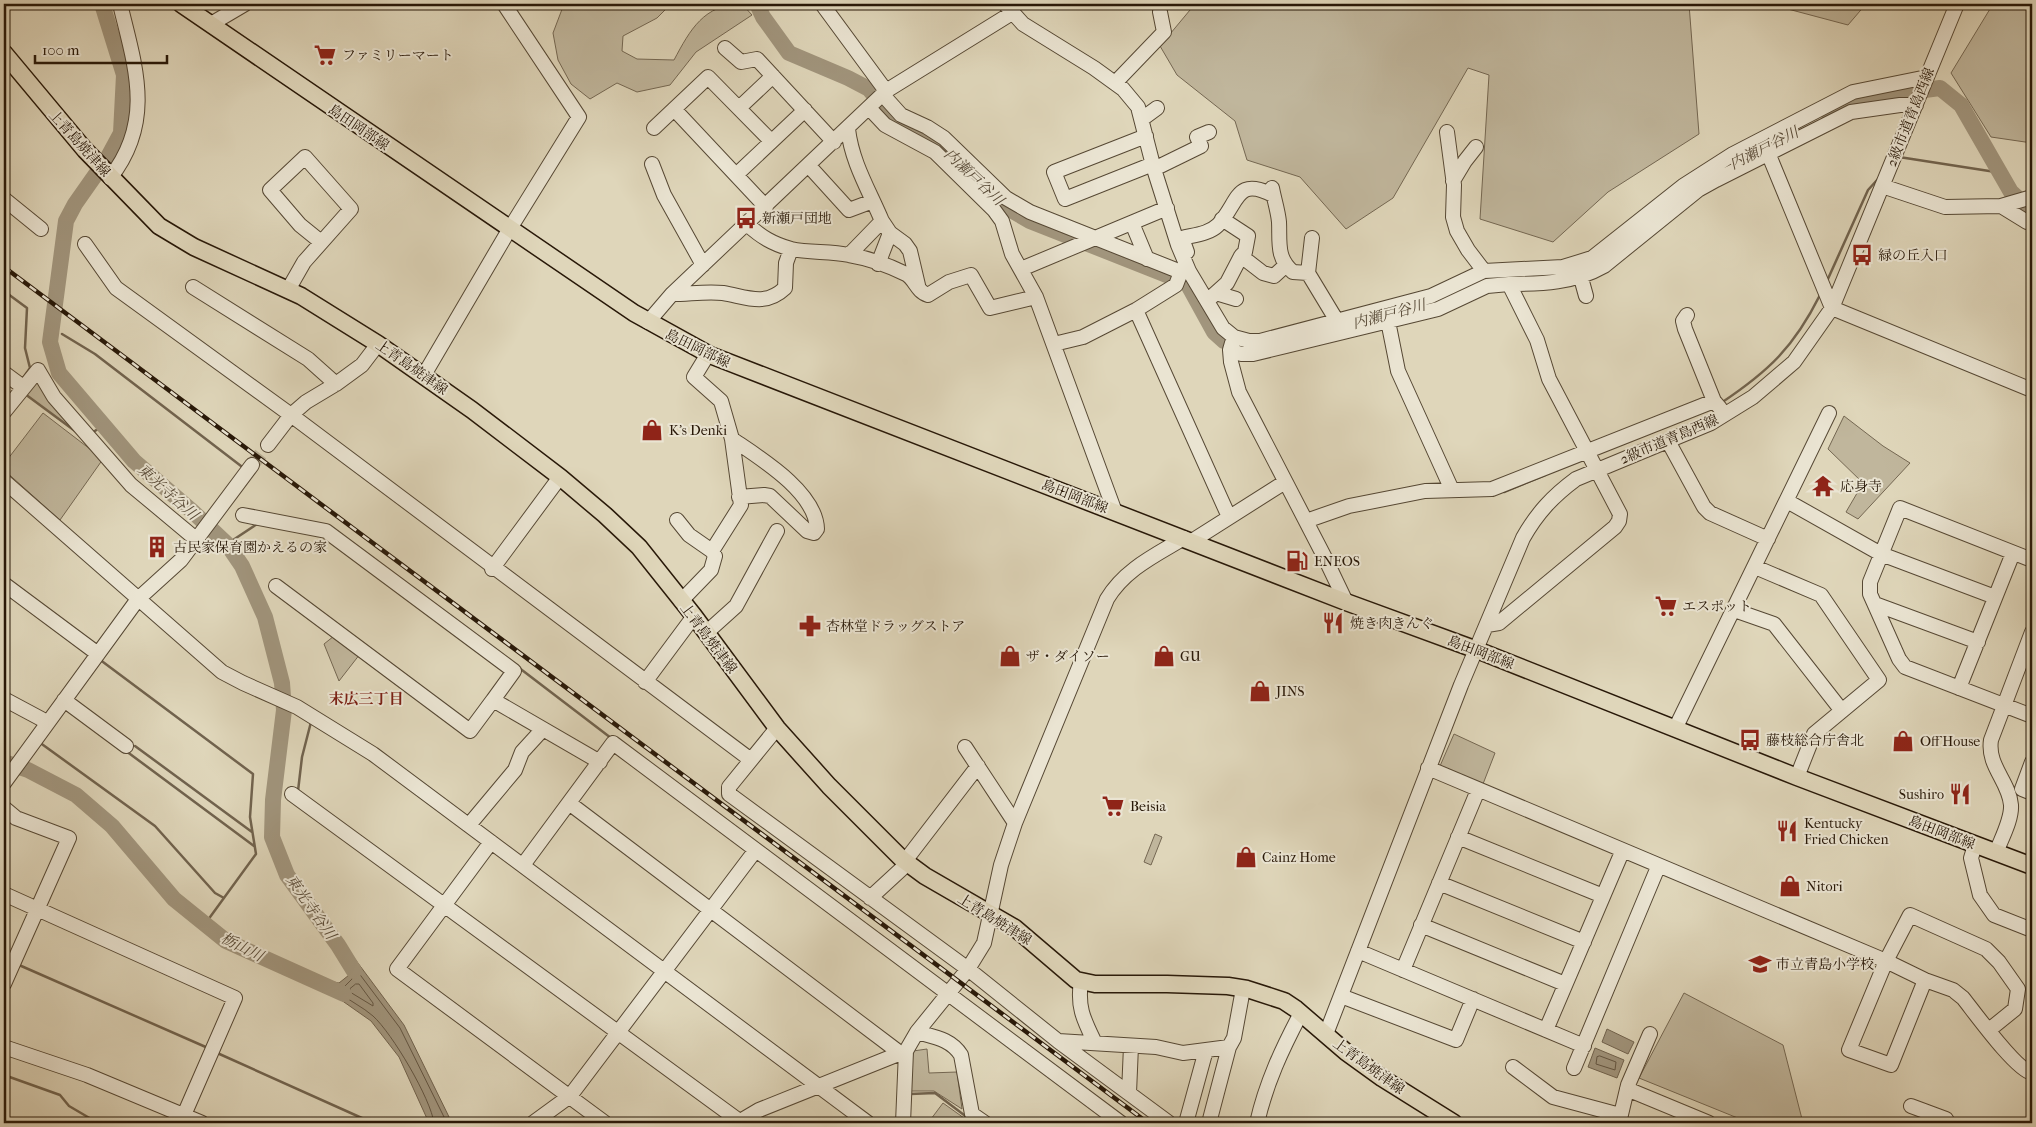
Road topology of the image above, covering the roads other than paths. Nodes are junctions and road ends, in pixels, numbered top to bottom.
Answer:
1 (120, 4) edge
2 (181, 4) edge
3 (245, 4) edge
4 (504, 4) edge
5 (822, 4) edge
6 (1957, 4) edge
7 (1009, 8) edge
8 (1160, 12) dead end
9 (211, 24) junction
10 (725, 48) dead end
11 (4, 53) edge
12 (773, 76) junction
13 (1927, 77) junction
14 (1115, 83) junction
15 (1881, 86) junction
16 (878, 100) junction
17 (1916, 105) junction
18 (1885, 106) junction
19 (739, 108) junction
20 (1157, 108) dead end
21 (674, 109) junction
22 (804, 110) junction
23 (1142, 119) junction
24 (654, 128) dead end
25 (848, 130) junction
26 (1209, 132) dead end
27 (1447, 132) dead end
28 (1146, 136) junction
29 (1762, 139) junction
30 (771, 141) junction
31 (834, 142) junction
32 (1476, 147) dead end
33 (1769, 155) junction
34 (652, 164) dead end
35 (809, 166) junction
36 (1154, 166) junction
37 (736, 175) junction
38 (110, 178) junction
39 (1453, 181) junction
40 (1882, 186) junction
41 (2032, 197) edge
42 (4, 200) edge
43 (874, 201) junction
44 (2001, 206) junction
45 (766, 207) junction
46 (1168, 212) junction
47 (1222, 219) junction
48 (882, 221) junction
49 (2032, 222) edge
50 (1132, 223) junction
51 (747, 224) junction
52 (41, 229) dead end
53 (509, 230) junction
54 (890, 233) junction
55 (1095, 238) junction
56 (1182, 238) junction
57 (1312, 238) dead end
58 (321, 242) junction
59 (85, 244) dead end
60 (791, 249) junction
61 (849, 255) junction
62 (1242, 256) junction
63 (1147, 259) junction
64 (1600, 261) junction
65 (878, 264) junction
66 (703, 265) junction
67 (1286, 265) junction
68 (1021, 269) junction
69 (1579, 270) junction
70 (1185, 272) junction
71 (1482, 272) junction
72 (1308, 273) junction
73 (1550, 276) junction
74 (1509, 284) junction
75 (1487, 286) junction
76 (193, 287) dead end
77 (919, 289) junction
78 (288, 290) junction
79 (672, 294) junction
80 (1586, 296) dead end
81 (1036, 297) junction
82 (1211, 298) junction
83 (1236, 298) dead end
84 (1832, 308) junction
85 (1136, 310) junction
86 (1687, 315) dead end
87 (1337, 320) junction
88 (1363, 321) junction
89 (1388, 321) junction
90 (648, 322) junction
91 (378, 344) junction
92 (1054, 344) junction
93 (1232, 344) junction
94 (708, 354) junction
95 (4, 373) edge
96 (424, 375) junction
97 (336, 384) junction
98 (23, 387) junction
99 (2032, 390) edge
100 (1714, 401) junction
101 (4, 412) edge
102 (1829, 413) dead end
103 (1726, 415) junction
104 (291, 416) junction
105 (732, 439) junction
106 (1668, 441) junction
107 (268, 444) tunnel mouth
108 (1588, 452) junction
109 (252, 465) tunnel mouth
110 (1597, 469) junction
111 (560, 477) junction
112 (4, 481) edge
113 (1286, 482) junction
114 (1452, 490) junction
115 (739, 497) junction
116 (1787, 501) junction
117 (1116, 512) junction
118 (243, 515) dead end
119 (1229, 517) junction
120 (677, 520) dead end
121 (1306, 521) junction
122 (777, 531) dead end
123 (198, 538) junction
124 (1188, 539) junction
125 (1768, 539) junction
126 (712, 551) junction
127 (2013, 553) junction
128 (1881, 554) junction
129 (2032, 560) edge
130 (1754, 567) junction
131 (492, 569) junction
132 (4, 584) edge
133 (276, 586) dead end
134 (1996, 597) junction
135 (138, 599) junction
136 (681, 601) junction
137 (1346, 602) junction
138 (1875, 604) junction
139 (1734, 610) junction
140 (694, 616) junction
141 (1487, 625) junction
142 (2032, 632) edge
143 (706, 633) junction
144 (1978, 642) junction
145 (1477, 650) junction
146 (98, 654) junction
147 (645, 682) junction
148 (1959, 688) junction
149 (4, 699) edge
150 (64, 700) junction
151 (493, 700) junction
152 (2004, 704) junction
153 (1842, 711) junction
154 (2032, 716) edge
155 (48, 722) junction
156 (777, 728) junction
157 (543, 729) junction
158 (1675, 729) junction
159 (126, 746) dead end
160 (965, 747) dead end
161 (751, 760) junction
162 (600, 762) junction
163 (2032, 762) edge
164 (978, 766) junction
165 (1428, 768) junction
166 (1797, 777) junction
167 (5, 781) edge
168 (1478, 790) junction
169 (2032, 793) edge
170 (292, 794) dead end
171 (570, 804) junction
172 (4, 808) edge
173 (1015, 823) junction
174 (469, 825) junction
175 (1458, 837) junction
176 (491, 842) junction
177 (1975, 845) junction
178 (755, 851) junction
179 (1622, 852) junction
180 (1996, 853) junction
181 (906, 862) junction
182 (523, 865) junction
183 (2032, 866) edge
184 (1658, 867) junction
185 (1439, 882) junction
186 (4, 894) edge
187 (1603, 896) junction
188 (870, 898) junction
189 (448, 900) junction
190 (36, 908) junction
191 (712, 909) junction
192 (989, 912) junction
193 (1421, 924) junction
194 (2032, 930) edge
195 (1584, 942) junction
196 (1358, 951) junction
197 (1886, 962) junction
198 (968, 969) junction
199 (1402, 970) junction
200 (664, 972) junction
201 (1925, 980) junction
202 (1080, 981) junction
203 (4, 984) edge
204 (1565, 984) junction
205 (1243, 989) junction
206 (947, 993) junction
207 (1341, 996) junction
208 (1473, 1000) junction
209 (1301, 1013) junction
210 (621, 1028) junction
211 (1546, 1030) junction
212 (1989, 1030) junction
213 (917, 1032) junction
214 (1326, 1034) junction
215 (1650, 1034) dead end
216 (1058, 1041) junction
217 (1095, 1044) junction
218 (1131, 1046) junction
219 (1584, 1046) junction
220 (4, 1047) edge
221 (1229, 1047) junction
222 (1206, 1050) junction
223 (903, 1052) junction
224 (1513, 1067) dead end
225 (1574, 1068) dead end
226 (2032, 1073) edge
227 (817, 1085) junction
228 (1627, 1089) junction
229 (1129, 1094) junction
230 (570, 1096) junction
231 (1911, 1106) dead end
232 (184, 1115) junction
233 (1620, 1119) edge
234 (742, 1121) edge
235 (202, 1123) edge
236 (533, 1123) edge
237 (605, 1123) edge
238 (868, 1123) edge
239 (903, 1123) edge
240 (985, 1123) edge
241 (1121, 1123) edge
242 (1169, 1123) edge
243 (1186, 1123) edge
244 (1209, 1123) edge
245 (1257, 1123) edge
246 (1454, 1123) edge
247 (1709, 1123) edge
248 (1948, 1123) edge

1 - 38 street
2 - 9 main road, 島田岡部線
3 - 9 street
4 - 53 street
5 - 16 street
6 - 13 street, 2級市道青島西線
7 - 14 street
7 - 16 street
8 - 14 street
9 - 53 main road, 島田岡部線
10 - 12 street
11 - 38 main road, 上青島焼津線
12 - 19 street
12 - 22 street
13 - 15 street
13 - 17 street, 2級市道青島西線
14 - 23 street
15 - 18 street
15 - 29 street
16 - 25 street
16 - 55 street
16 - 68 street
17 - 18 street
17 - 40 street, 2級市道青島西線
18 - 33 street
19 - 21 street
19 - 30 street
20 - 23 street
21 - 24 street
21 - 37 street
22 - 30 street
22 - 31 street
23 - 28 street
25 - 31 street
25 - 43 street
26 - 36 street
27 - 39 street
28 - 36 street
28 - 36 street
29 - 33 street
29 - 64 street
30 - 37 street
31 - 35 street
32 - 39 street
33 - 64 street
33 - 84 street
34 - 66 street
35 - 43 street
35 - 45 street
36 - 46 street
37 - 45 street
38 - 78 main road, 上青島焼津線
39 - 71 street
40 - 44 street
40 - 84 street, 2級市道青島西線
41 - 44 street
42 - 52 street
43 - 48 street
44 - 49 street
45 - 51 street
46 - 50 street
46 - 56 street
46 - 70 street
47 - 56 street
47 - 62 street
47 - 67 street
48 - 54 street
48 - 61 street
50 - 55 street
50 - 63 street
51 - 60 street
51 - 66 street
53 - 90 main road, 島田岡部線
53 - 96 street
54 - 65 street
54 - 77 street
55 - 63 street
55 - 68 street
56 - 82 street
57 - 72 street
58 - 58 street
58 - 78 street
59 - 104 street
60 - 61 street
60 - 79 street
61 - 65 street
62 - 67 street
62 - 82 street
63 - 70 street
64 - 69 street
65 - 77 street
66 - 79 street
67 - 72 street
68 - 81 street
69 - 73 street
69 - 80 street
70 - 82 street
70 - 85 street
71 - 73 street
71 - 75 street
71 - 88 street
72 - 87 street
73 - 74 street
74 - 75 street
74 - 108 street
75 - 89 street
76 - 97 street
77 - 81 street
78 - 91 main road, 上青島焼津線
79 - 90 street
81 - 92 street
82 - 83 street
82 - 93 street
84 - 99 street
84 - 103 street, 2級市道青島西線
85 - 92 street
85 - 119 street
86 - 100 street
87 - 88 street
87 - 93 street
88 - 89 street
88 - 93 street
89 - 114 street
90 - 94 main road, 島田岡部線
91 - 96 main road, 上青島焼津線
91 - 97 street
92 - 117 street
93 - 113 street
94 - 105 street
94 - 117 main road, 島田岡部線
95 - 98 street
96 - 111 main road, 上青島焼津線
97 - 104 street
98 - 101 street
98 - 123 street
100 - 103 street
100 - 108 street
102 - 116 street
103 - 106 street, 2級市道青島西線
104 - 107 street
104 - 131 street
105 - 115 street
105 - 115 street
106 - 110 street, 2級市道青島西線
106 - 125 street
108 - 110 street
108 - 114 street
109 - 123 street
110 - 141 street, 2級市道青島西線
110 - 141 street
111 - 131 street
111 - 136 main road, 上青島焼津線
112 - 135 street
113 - 119 street
113 - 121 street
114 - 121 street
115 - 126 street
116 - 125 street
116 - 128 street
117 - 124 main road, 島田岡部線
118 - 151 street
119 - 124 street
120 - 126 street
121 - 137 street
122 - 143 street
123 - 135 street
124 - 137 main road, 島田岡部線
124 - 173 street
125 - 130 street
126 - 136 street
127 - 128 street
127 - 129 street
127 - 134 street
128 - 134 street
128 - 138 street
130 - 139 street
130 - 153 street
131 - 147 street
132 - 146 street
133 - 151 street
134 - 144 street
135 - 146 street
135 - 174 street
136 - 140 main road, 上青島焼津線
137 - 145 main road, 島田岡部線
138 - 144 street
138 - 148 street
139 - 153 street
139 - 158 street
140 - 143 main road, 上青島焼津線
140 - 147 street
141 - 145 street, 2級市道青島西線
142 - 152 street
143 - 156 main road, 上青島焼津線
144 - 148 street
145 - 158 main road, 島田岡部線
145 - 165 street, 2級市道青島西線
146 - 150 street
147 - 161 street
148 - 152 street
149 - 155 street
150 - 155 street
150 - 159 street
151 - 157 street
152 - 154 street
152 - 180 street
153 - 166 street
155 - 167 street
156 - 161 street
156 - 181 main road, 上青島焼津線
157 - 162 street
157 - 174 street
158 - 166 main road, 島田岡部線
160 - 164 street
161 - 188 street
162 - 171 street
162 - 178 street
163 - 169 street
164 - 173 street
164 - 181 street
165 - 168 street
165 - 196 street, 2級市道青島西線
166 - 177 main road, 島田岡部線
168 - 175 street
168 - 179 street
170 - 189 street
171 - 182 street
171 - 191 street
172 - 190 street
173 - 192 street
174 - 176 street
175 - 185 street
175 - 187 street
176 - 182 street
176 - 189 street
177 - 180 main road, 島田岡部線
177 - 194 street
178 - 191 street
178 - 206 street
179 - 184 street
179 - 187 street
180 - 183 main road, 島田岡部線
181 - 188 street
181 - 192 main road, 上青島焼津線
182 - 200 street
184 - 197 street
184 - 219 street
185 - 193 street
185 - 195 street
186 - 190 street
187 - 195 street
188 - 198 street
189 - 210 street
189 - 230 street
190 - 203 street
190 - 232 street
191 - 200 street
191 - 223 street
192 - 198 street
192 - 202 main road, 上青島焼津線
193 - 199 street
193 - 204 street
195 - 204 street
196 - 199 street
196 - 207 street, 2級市道青島西線
197 - 201 street
197 - 201 street
197 - 212 street
198 - 206 street
198 - 216 street
199 - 208 street
200 - 210 street
200 - 227 street
201 - 212 street
202 - 205 main road, 上青島焼津線
202 - 217 street
204 - 211 street
205 - 209 main road, 上青島焼津線
205 - 221 street
206 - 213 street
206 - 241 street
207 - 208 street
207 - 214 street, 2級市道青島西線
208 - 211 street
209 - 214 main road, 上青島焼津線
209 - 245 street
210 - 230 street
210 - 234 street
211 - 219 street
212 - 226 street
213 - 223 street
213 - 240 street
214 - 246 main road, 上青島焼津線
215 - 228 street
216 - 217 street
216 - 229 street
217 - 218 street
218 - 222 street
218 - 229 street
219 - 225 street
220 - 232 street
221 - 222 street
221 - 244 street
222 - 243 street
223 - 227 street
223 - 239 street
224 - 233 street
227 - 234 street
227 - 238 street
228 - 233 street
228 - 247 street
229 - 242 street
230 - 236 street
230 - 237 street
231 - 248 street
232 - 235 street

